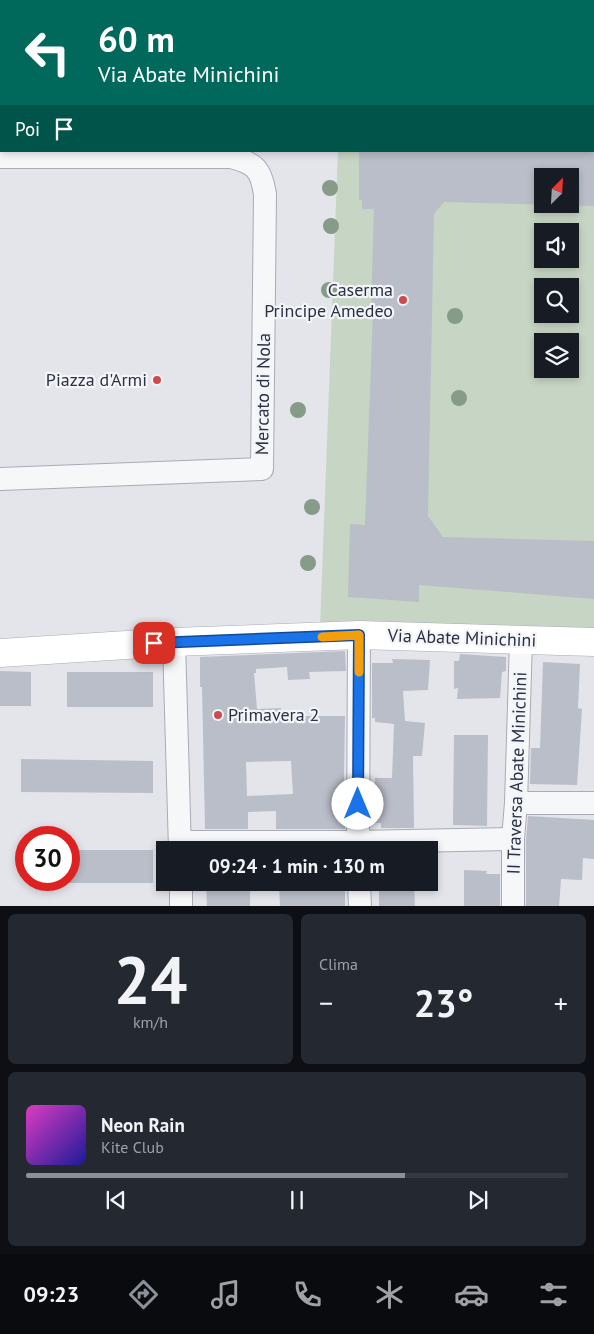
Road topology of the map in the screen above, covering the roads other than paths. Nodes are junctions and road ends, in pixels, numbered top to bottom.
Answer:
1 (0, 157) edge
2 (0, 479) edge
3 (359, 635) junction
4 (521, 640) junction
5 (174, 642) junction
6 (594, 642) edge
7 (0, 653) edge
8 (516, 803) junction
9 (594, 803) edge
10 (513, 839) junction
11 (180, 841) edge
12 (358, 841) edge
13 (438, 842) edge
14 (181, 891) edge
15 (359, 891) edge
16 (181, 906) edge
17 (360, 906) edge
18 (513, 906) edge

1 - 2 street, Mercato di Nola
3 - 4 street, Via Abate Minichini
3 - 5 street, Via Abate Minichini
3 - 12 street
4 - 6 street, Via Abate Minichini
4 - 8 street, II Traversa Abate Minichini
5 - 7 street, Via Abate Minichini
5 - 11 street
8 - 9 street
8 - 10 street, II Traversa Abate Minichini
10 - 13 street
10 - 18 street, II Traversa Abate Minichini
14 - 16 street
15 - 17 street

